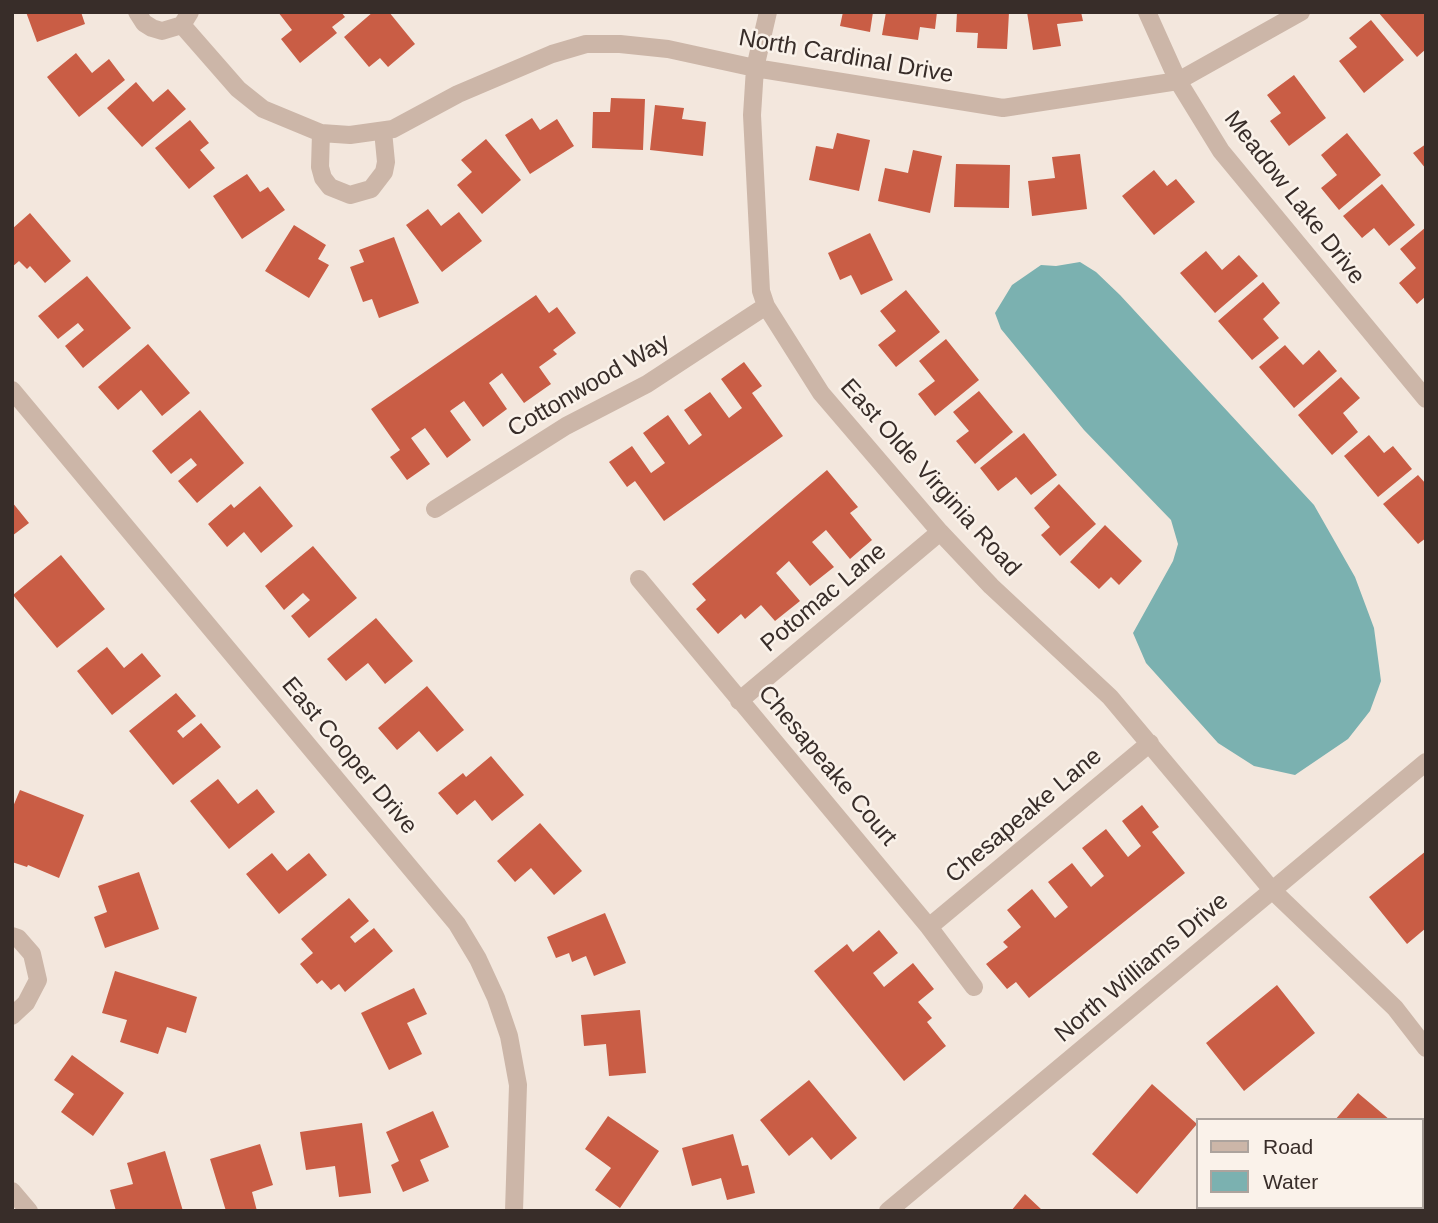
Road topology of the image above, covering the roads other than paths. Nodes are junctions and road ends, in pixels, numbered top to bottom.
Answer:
1 (137, 12) edge
2 (768, 12) edge
3 (1147, 12) edge
4 (1301, 12) edge
5 (186, 18) edge
6 (755, 68) junction
7 (1178, 81) junction
8 (383, 131) junction
9 (321, 133) junction
10 (766, 306) junction
11 (12, 390) edge
12 (1426, 399) edge
13 (435, 509) dead end
14 (940, 533) junction
15 (639, 579) dead end
16 (739, 701) junction
17 (1150, 743) junction
18 (1426, 762) edge
19 (1272, 890) junction
20 (929, 927) junction
21 (12, 936) edge
22 (974, 986) dead end
23 (12, 1016) edge
24 (1426, 1048) edge
25 (12, 1191) edge
26 (29, 1211) edge
27 (514, 1211) edge
28 (888, 1211) edge

1 - 5 street, North Cardinal Drive
2 - 6 street, East Olde Virginia Road
3 - 7 street, Meadow Lake Drive
4 - 7 street, North Cardinal Drive
5 - 9 street, North Cardinal Drive
6 - 7 street, North Cardinal Drive
6 - 8 street, North Cardinal Drive
6 - 10 street, East Olde Virginia Road
7 - 12 street, Meadow Lake Drive
8 - 9 street, North Cardinal Drive
8 - 9 street
10 - 13 street, Cottonwood Way
10 - 14 street, East Olde Virginia Road
11 - 27 street, East Cooper Drive
14 - 16 street, Potomac Lane
14 - 17 street, East Olde Virginia Road
15 - 16 street, Chesapeake Court
16 - 20 street, Chesapeake Court
17 - 19 street, East Olde Virginia Road
17 - 20 street, Chesapeake Lane
18 - 19 street, North Williams Drive
19 - 24 street, East Olde Virginia Road
19 - 28 street, North Williams Drive
20 - 22 street, Chesapeake Court
21 - 23 street
25 - 26 street

